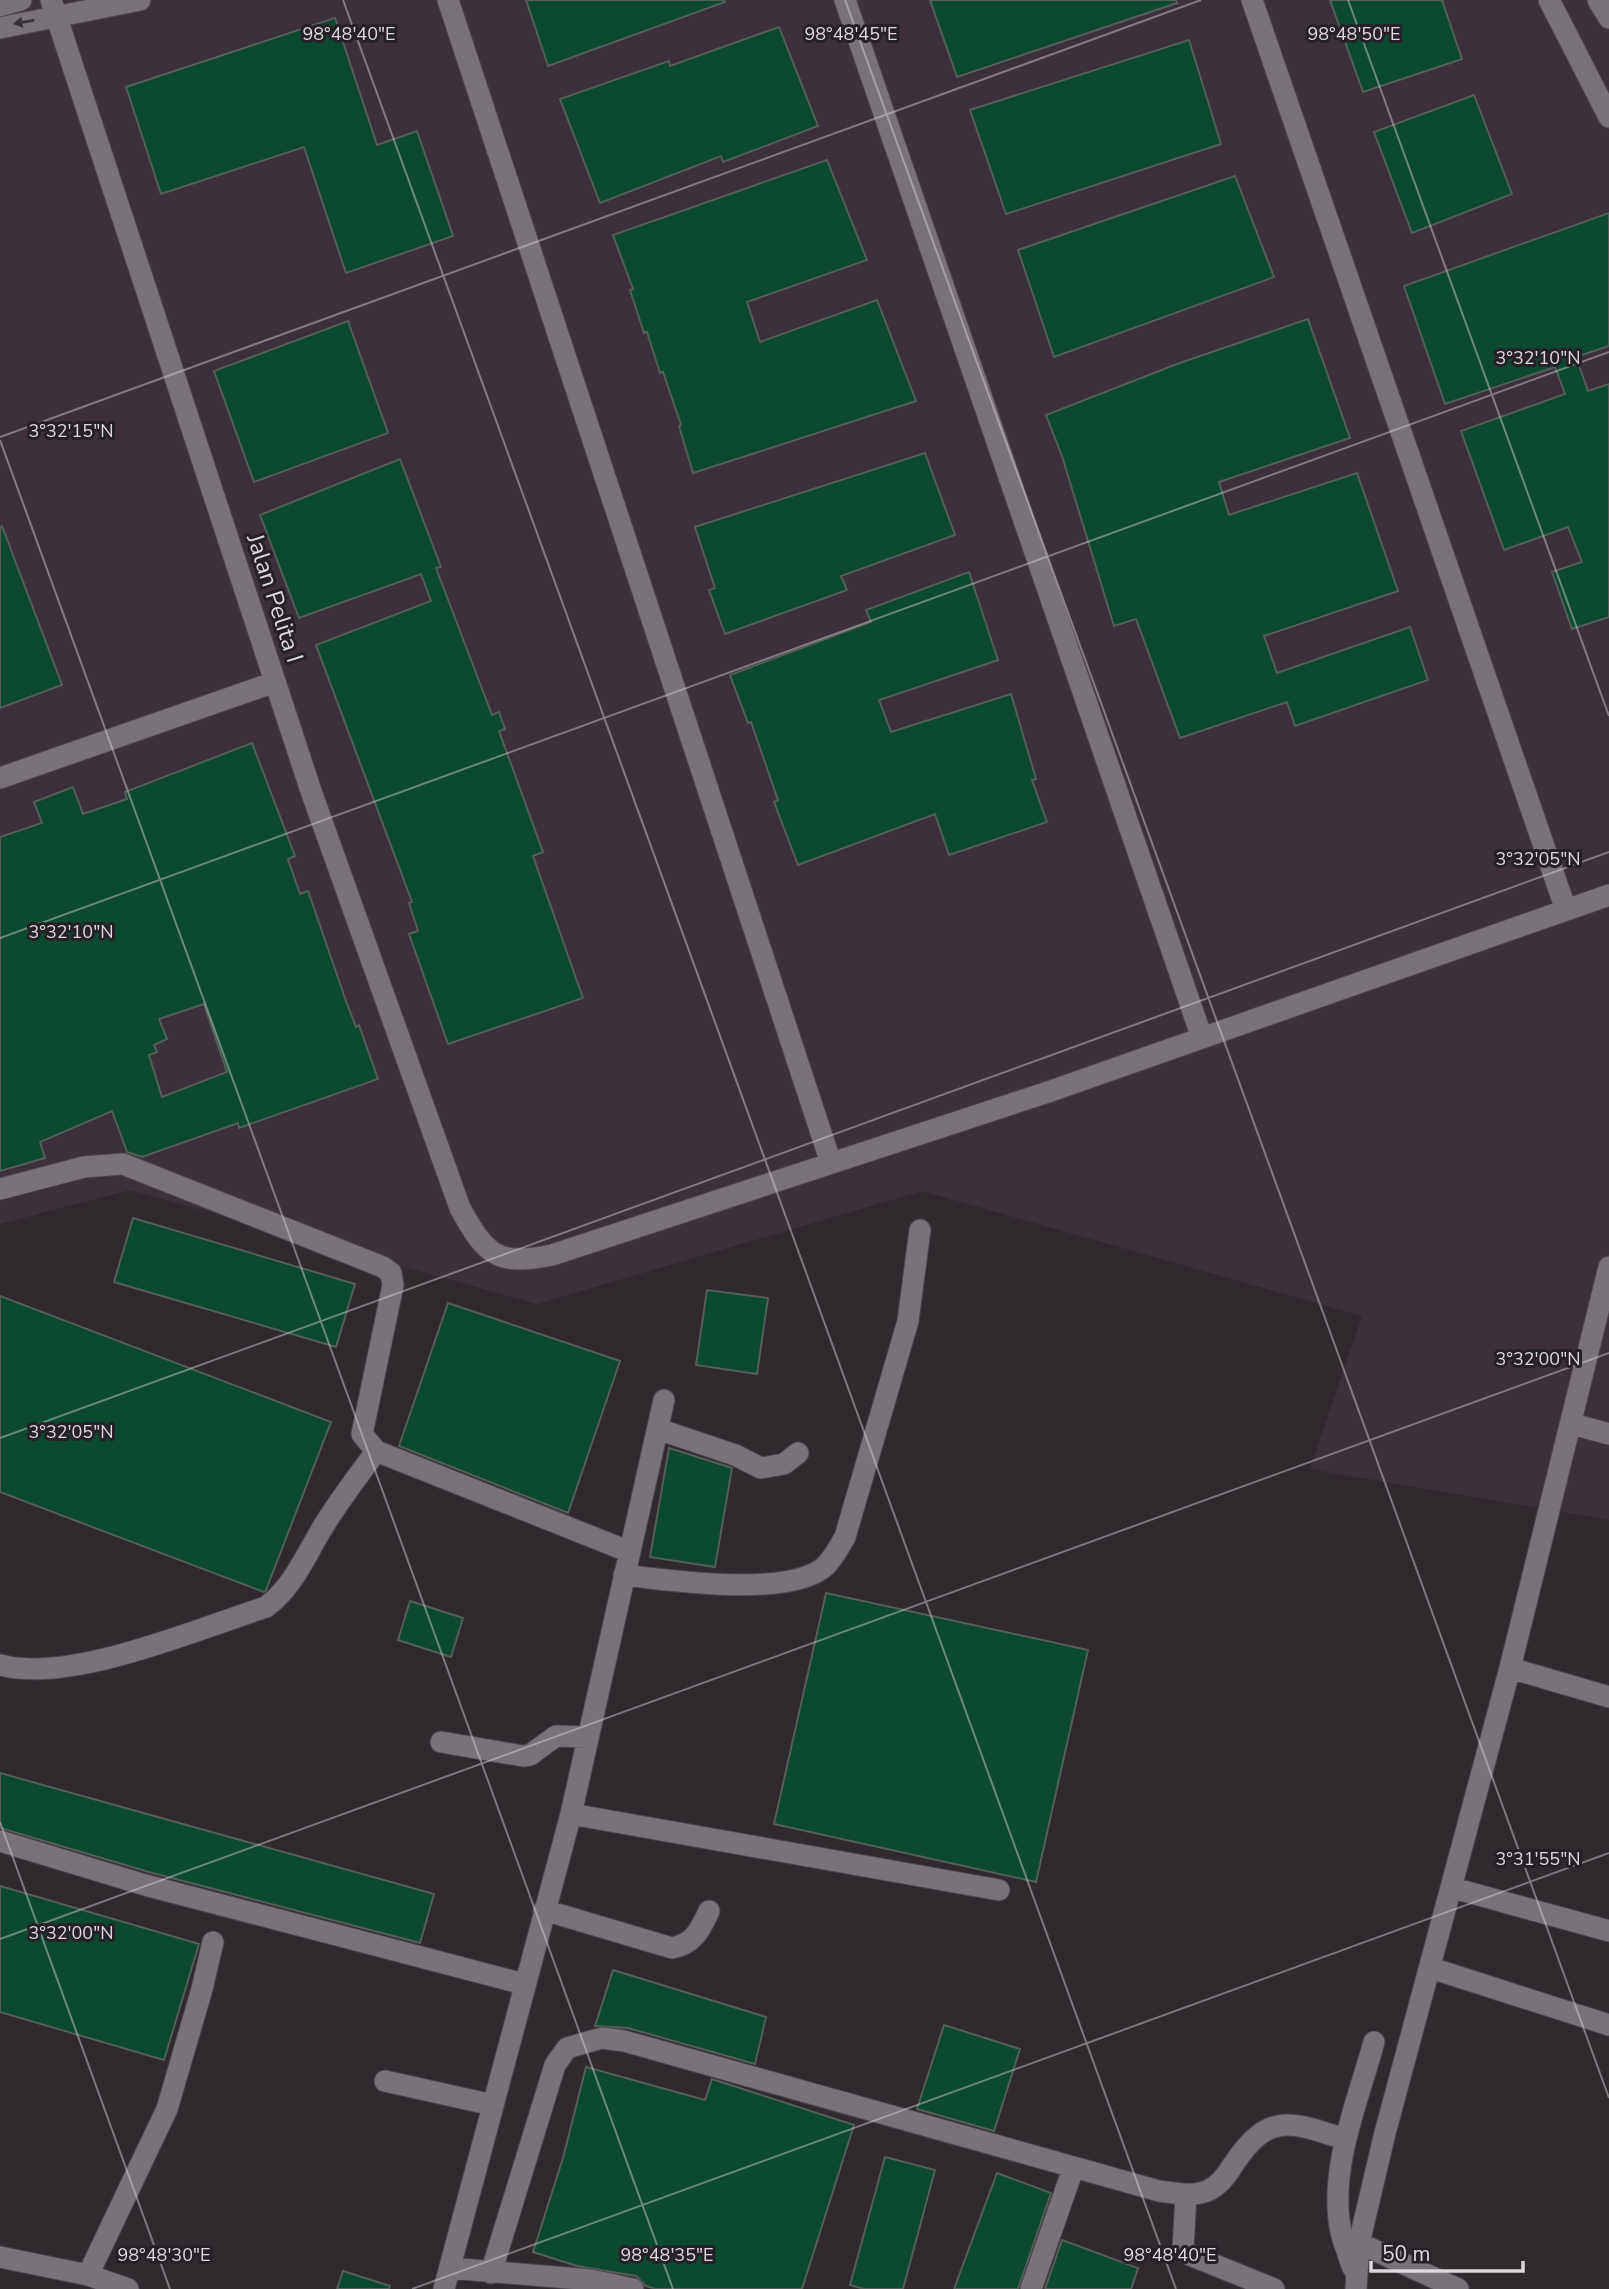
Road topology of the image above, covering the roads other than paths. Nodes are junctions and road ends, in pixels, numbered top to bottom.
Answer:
1 (21, 0) edge
2 (139, 0) edge
3 (449, 0) edge
4 (845, 0) edge
5 (1252, 0) edge
6 (1549, 0) edge
7 (1598, 0) edge
8 (0, 6) edge
9 (54, 8) edge
10 (1609, 18) edge
11 (0, 28) edge
12 (1609, 117) edge
13 (275, 682) junction
14 (0, 778) edge
15 (1609, 895) edge
16 (1566, 910) junction
17 (1202, 1038) junction
18 (831, 1163) junction
19 (0, 1189) edge
20 (920, 1230) dead end
21 (1609, 1267) edge
22 (664, 1400) dead end
23 (1572, 1424) junction
24 (658, 1429) junction
25 (1609, 1434) edge
26 (376, 1451) junction
27 (798, 1453) dead end
28 (630, 1552) junction
29 (624, 1575) junction
30 (0, 1665) edge
31 (1510, 1668) junction
32 (1609, 1697) edge
33 (587, 1737) junction
34 (441, 1742) dead end
35 (571, 1814) junction
36 (0, 1841) edge
37 (1453, 1888) junction
38 (999, 1890) dead end
39 (544, 1910) junction
40 (709, 1911) dead end
41 (1609, 1931) edge
42 (213, 1942) dead end
43 (1431, 1968) junction
44 (524, 1984) junction
45 (1609, 2025) edge
46 (1374, 2042) dead end
47 (385, 2081) dead end
48 (493, 2105) junction
49 (1344, 2139) junction
50 (1073, 2169) junction
51 (1186, 2194) junction
52 (1359, 2243) junction
53 (0, 2258) edge
54 (450, 2267) junction
55 (491, 2273) junction
56 (88, 2275) junction
57 (1356, 2283) edge
58 (128, 2289) edge
59 (444, 2289) edge
60 (633, 2289) edge
61 (1031, 2289) edge
62 (1274, 2289) edge
63 (1458, 2289) edge

1 - 8 street
2 - 9 street
3 - 18 street
4 - 17 street
5 - 16 street
6 - 12 street
7 - 10 street
9 -> 11 street
9 - 13 street, Jalan Pelita I
13 - 14 street
13 - 18 street, Jalan Pelita I
15 - 16 street, Jalan Pelita I
16 - 17 street, Jalan Pelita I
17 - 18 street, Jalan Pelita I
19 - 26 street
20 - 29 street
21 - 23 street
22 - 24 street
23 - 25 street
23 - 31 street
24 - 27 street
24 - 28 street
26 - 28 street
26 - 30 street
28 - 29 street
29 - 33 street
31 - 32 street
31 - 37 street
33 - 34 street
33 - 35 street
35 - 38 street
35 - 39 street
36 - 44 street
37 - 41 street
37 - 43 street
39 - 40 street
39 - 44 street
42 - 56 street
43 - 45 street
43 - 52 street
44 - 48 street
46 - 49 street
47 - 48 street
48 - 54 street
49 - 51 street
49 - 57 street
50 - 51 street
50 - 55 street
50 - 61 street
51 - 62 street
52 - 57 street
52 - 63 street
53 - 56 street
54 - 55 street
54 - 59 street
55 - 60 street
56 - 58 street

